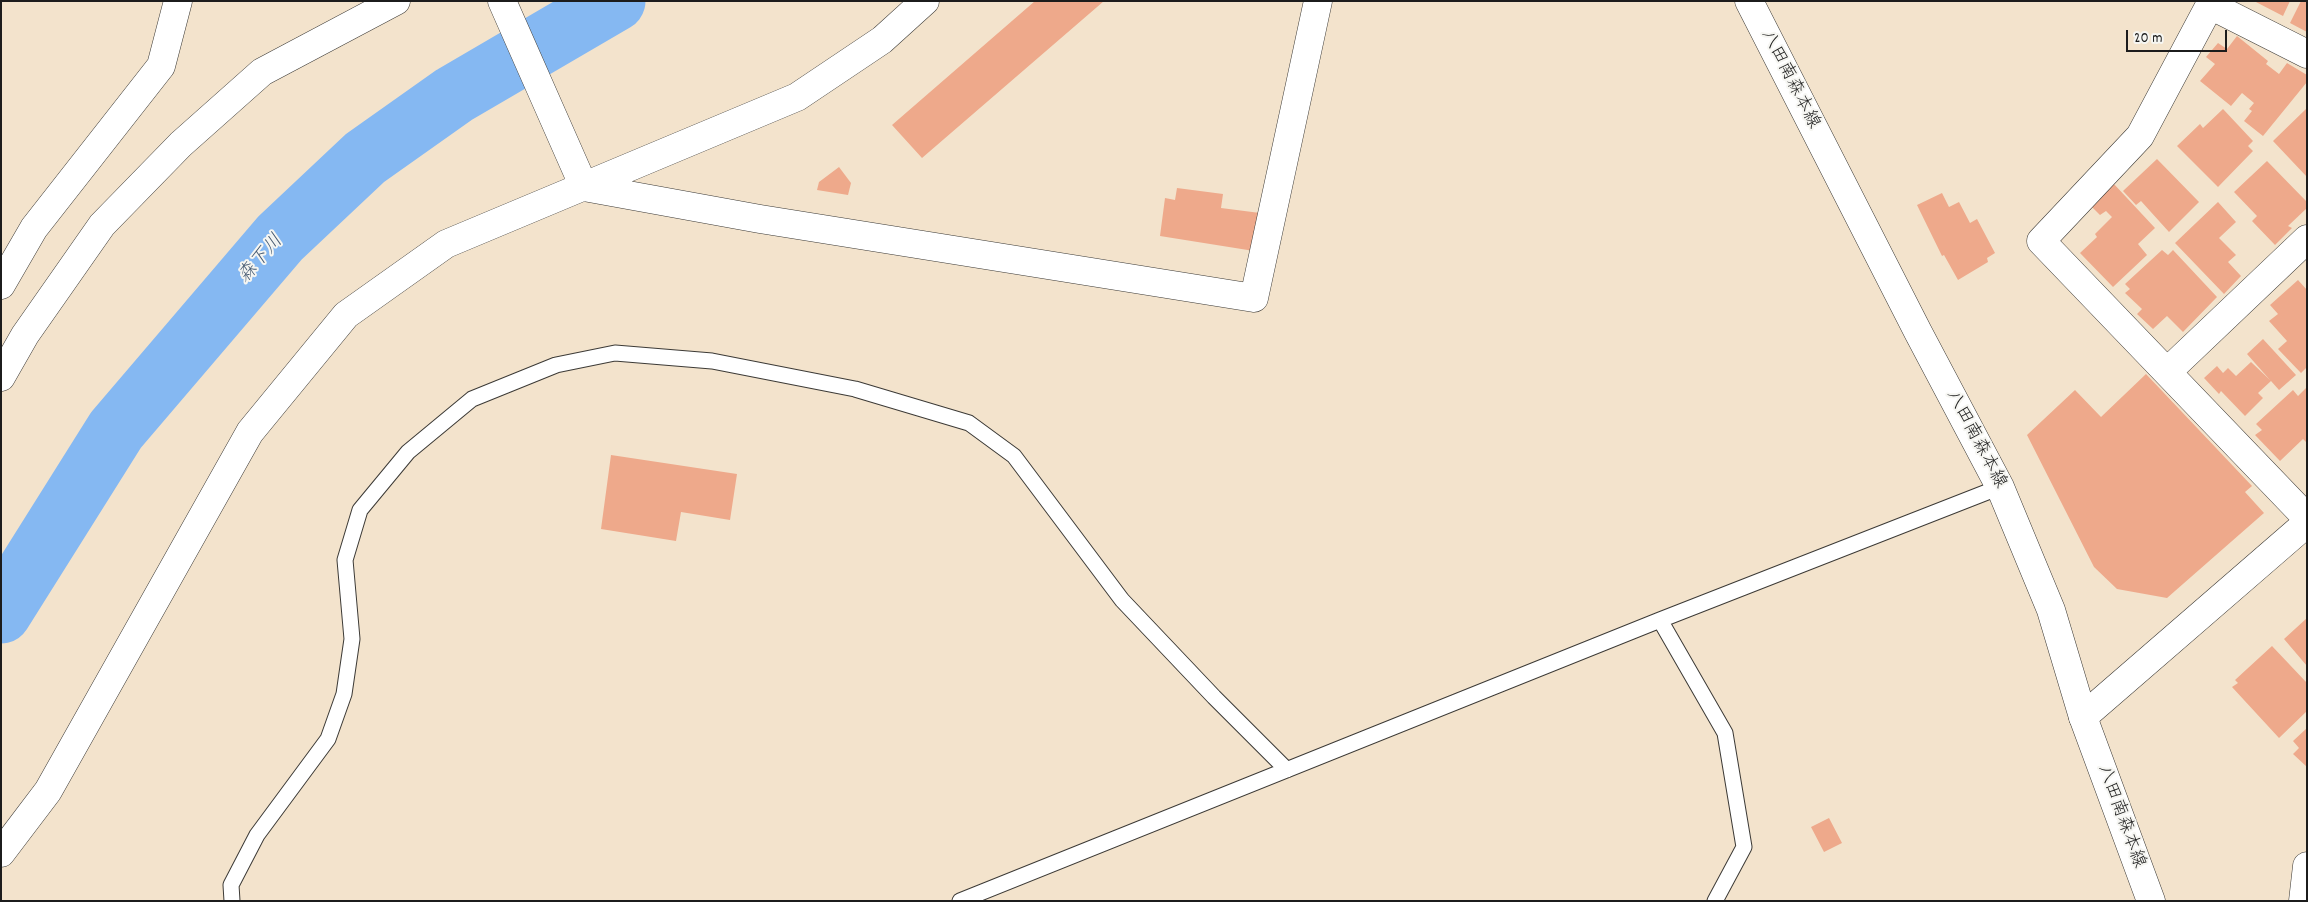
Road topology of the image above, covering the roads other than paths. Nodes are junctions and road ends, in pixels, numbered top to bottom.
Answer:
1 (178, 1) edge
2 (396, 1) edge
3 (502, 1) edge
4 (925, 1) edge
5 (1318, 1) edge
6 (1749, 1) edge
7 (2211, 3) edge
8 (2307, 54) edge
9 (580, 178) junction
10 (2307, 239) edge
11 (1, 285) edge
12 (2167, 372) junction
13 (1, 377) edge
14 (2000, 487) junction
15 (2307, 518) edge
16 (2307, 524) edge
17 (1660, 620) junction
18 (2083, 717) junction
19 (1287, 770) junction
20 (1, 853) edge
21 (2307, 866) edge
22 (232, 901) edge
23 (960, 901) edge
24 (1715, 901) edge
25 (2150, 901) edge
26 (2303, 901) edge

1 - 11 street
2 - 13 street
3 - 9 street
4 - 9 street
5 - 9 street
6 - 14 street, 八田南森本線
7 - 8 street
7 - 12 street
9 - 20 street
10 - 12 street
12 - 15 street
14 - 17 lane
14 - 18 street, 八田南森本線
16 - 18 street
17 - 19 lane
17 - 24 lane
18 - 25 street, 八田南森本線
19 - 22 lane
19 - 23 lane
21 - 26 street

